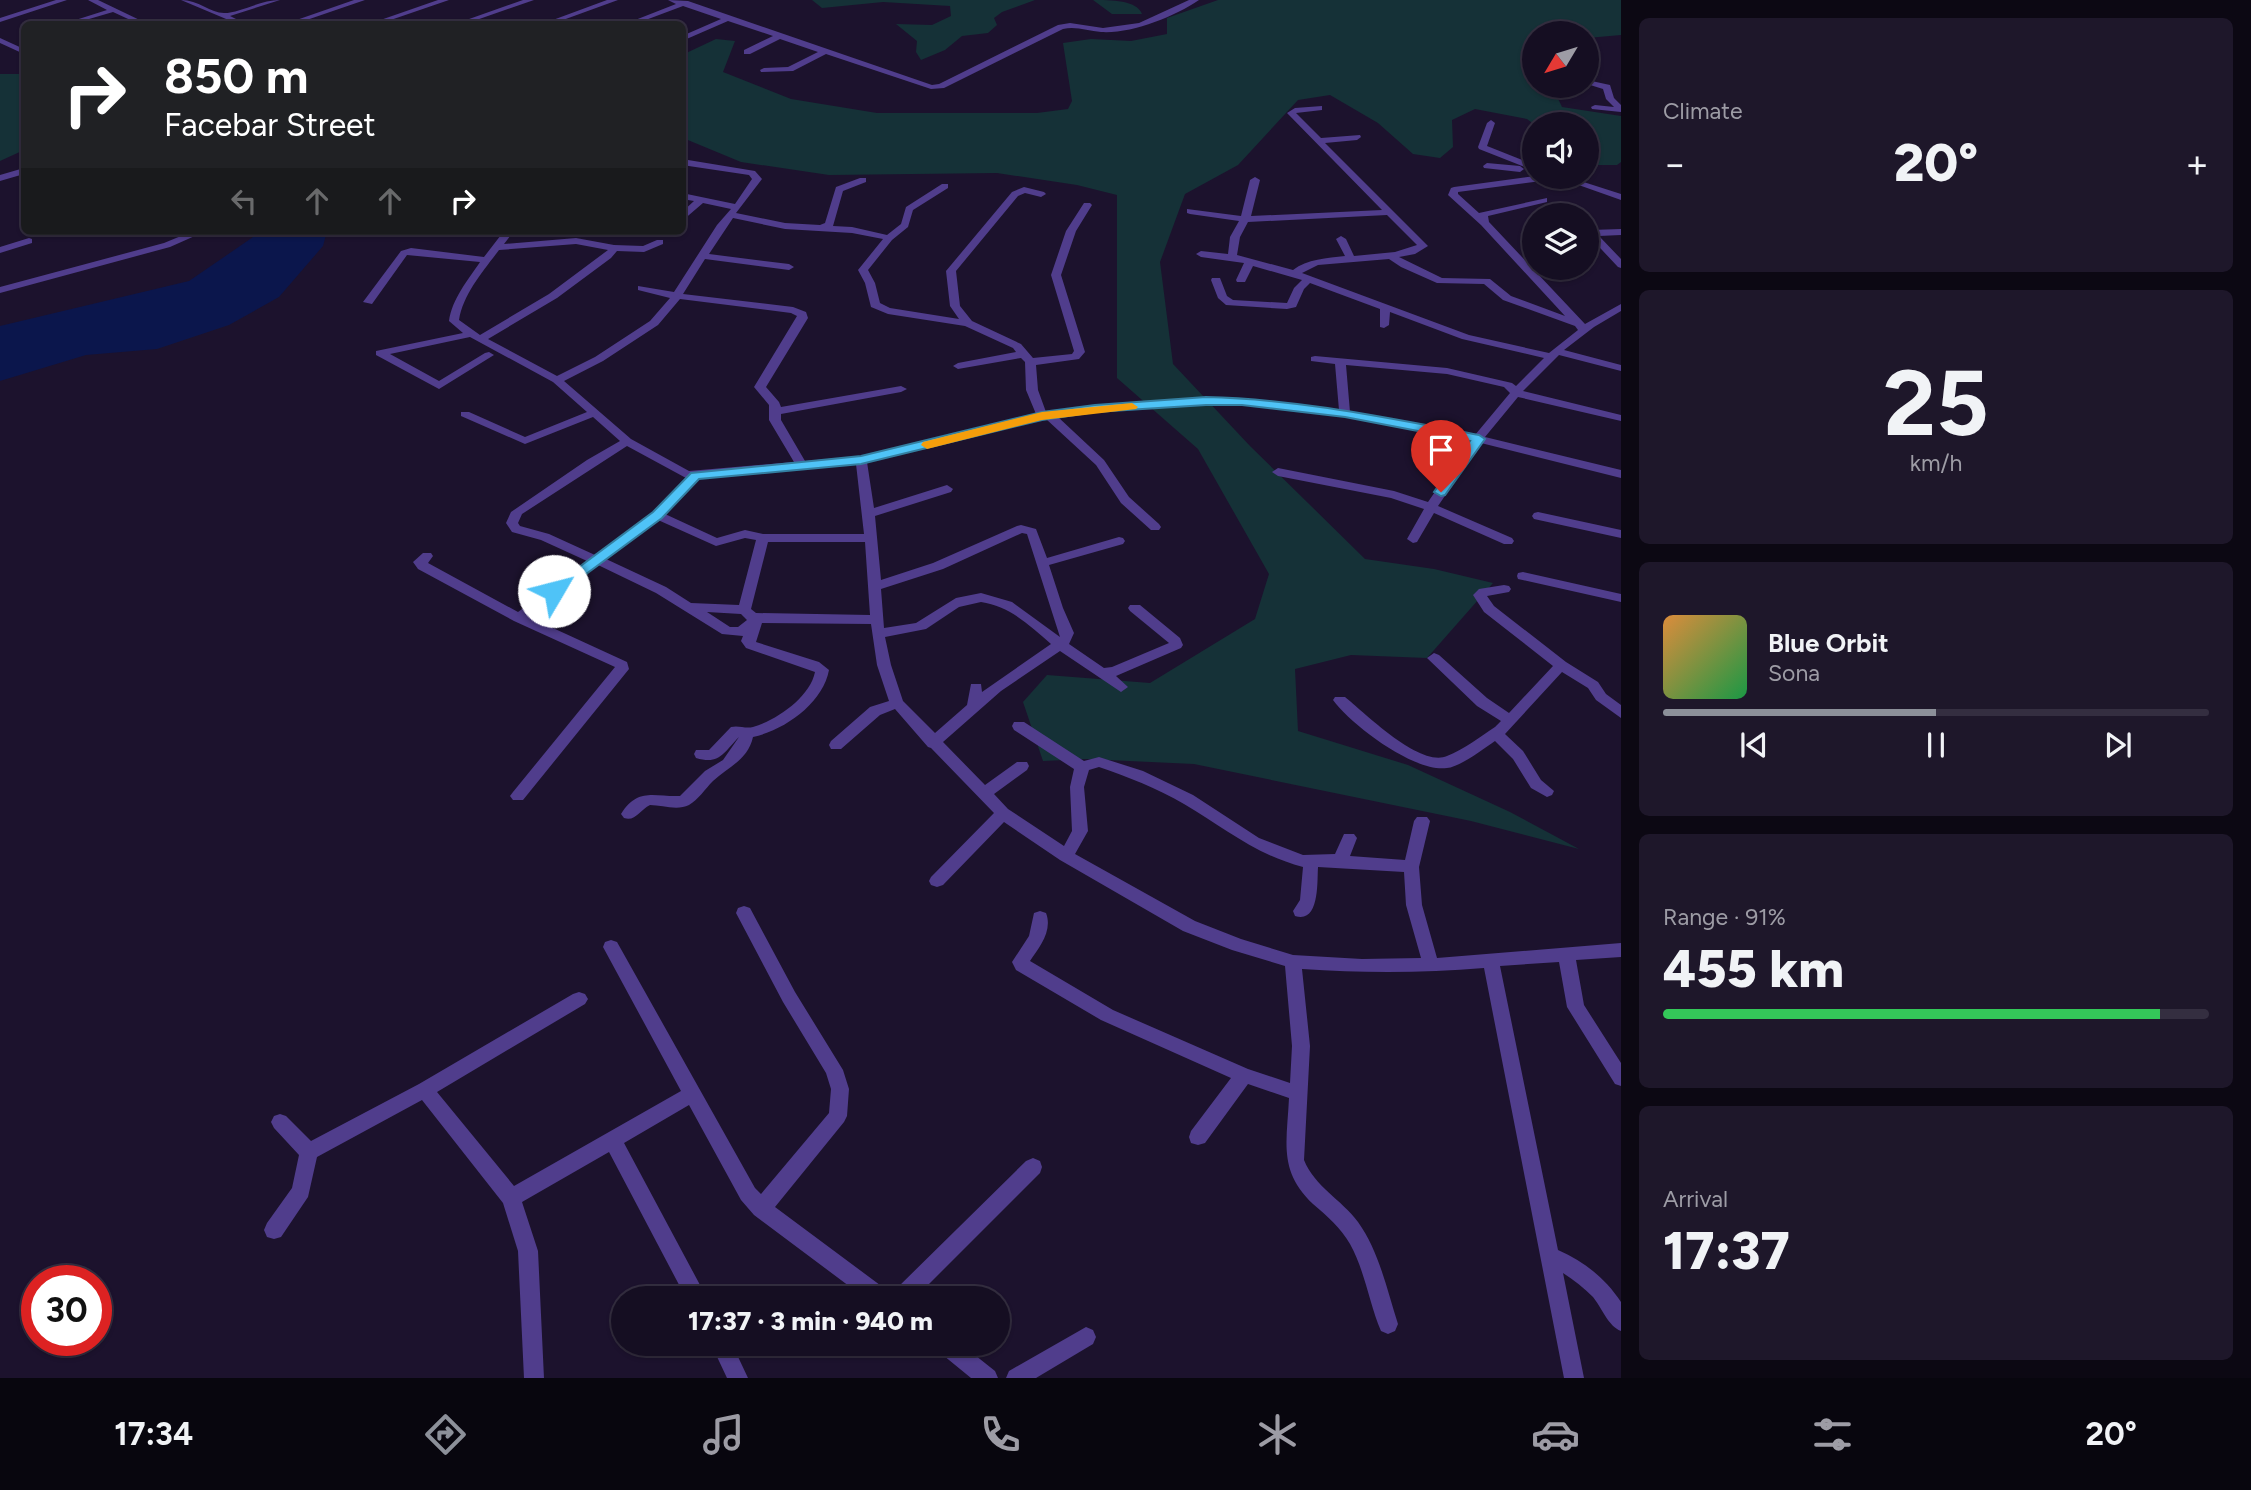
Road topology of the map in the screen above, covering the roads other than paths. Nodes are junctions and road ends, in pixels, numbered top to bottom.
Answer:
1 (63, 0) edge
2 (93, 0) edge
3 (185, 0) edge
4 (276, 0) edge
5 (361, 0) edge
6 (445, 0) edge
7 (502, 0) edge
8 (530, 0) edge
9 (614, 0) edge
10 (672, 0) edge
11 (696, 0) edge
12 (1195, 0) edge
13 (683, 4) junction
14 (515, 5) junction
15 (113, 10) junction
16 (223, 16) junction
17 (727, 19) junction
18 (0, 20) edge
19 (76, 21) edge
20 (137, 21) edge
21 (236, 21) edge
22 (298, 21) edge
23 (382, 21) edge
24 (468, 21) edge
25 (554, 21) edge
26 (637, 21) edge
27 (779, 36) junction
28 (686, 37) edge
29 (21, 39) edge
30 (2, 43) edge
31 (21, 50) edge
32 (747, 52) dead end
33 (824, 52) junction
34 (764, 70) dead end
35 (1600, 85) edge
36 (1595, 107) dead end
37 (1319, 108) dead end
38 (1621, 109) edge
39 (1491, 123) dead end
40 (1357, 137) dead end
41 (1318, 141) junction
42 (686, 163) edge
43 (1522, 164) edge
44 (1488, 166) dead end
45 (1522, 168) edge
46 (21, 172) edge
47 (0, 178) edge
48 (863, 180) dead end
49 (1255, 180) dead end
50 (1522, 181) edge
51 (945, 186) dead end
52 (1597, 189) edge
53 (1041, 194) dead end
54 (686, 197) edge
55 (1621, 197) edge
56 (1544, 200) dead end
57 (700, 201) junction
58 (1087, 205) dead end
59 (734, 211) junction
60 (1190, 211) dead end
61 (1389, 212) junction
62 (686, 214) edge
63 (1243, 219) junction
64 (1484, 223) junction
65 (828, 227) junction
66 (1621, 232) edge
67 (191, 235) edge
68 (506, 235) edge
69 (582, 235) edge
70 (889, 238) junction
71 (1341, 239) dead end
72 (576, 240) junction
73 (29, 241) dead end
74 (660, 242) dead end
75 (497, 247) junction
76 (614, 248) junction
77 (0, 250) edge
78 (1200, 254) dead end
79 (1390, 255) junction
80 (702, 256) junction
81 (1229, 257) junction
82 (1351, 258) junction
83 (487, 260) junction
84 (1249, 263) junction
85 (1621, 265) edge
86 (789, 267) dead end
87 (1206, 267) dead end
88 (1295, 274) junction
89 (1309, 279) junction
90 (1241, 280) dead end
91 (642, 288) dead end
92 (0, 290) edge
93 (677, 296) junction
94 (368, 302) dead end
95 (1621, 307) edge
96 (1385, 308) junction
97 (968, 323) junction
98 (1384, 325) dead end
99 (1581, 327) junction
100 (477, 336) junction
101 (489, 355) dead end
102 (1555, 355) junction
103 (1027, 358) junction
104 (1315, 359) dead end
105 (1340, 363) junction
106 (958, 366) dead end
107 (1621, 368) edge
108 (557, 380) junction
109 (901, 388) dead end
110 (1516, 393) junction
111 (777, 411) junction
112 (593, 413) junction
113 (465, 414) dead end
114 (1345, 414) junction
115 (1045, 416) junction
116 (1621, 418) edge
117 (1479, 439) junction
118 (627, 441) junction
119 (861, 460) junction
120 (801, 465) junction
121 (1278, 472) dead end
122 (1621, 474) edge
123 (695, 475) junction
124 (947, 489) dead end
125 (1430, 507) junction
126 (869, 513) junction
127 (657, 515) junction
128 (1538, 516) dead end
129 (1155, 527) dead end
130 (1621, 534) edge
131 (764, 538) junction
132 (871, 538) junction
133 (1413, 539) dead end
134 (1119, 541) dead end
135 (1508, 541) dead end
136 (427, 556) dead end
137 (596, 560) junction
138 (1043, 563) junction
139 (1523, 576) dead end
140 (877, 586) junction
141 (1504, 589) dead end
142 (1621, 598) edge
143 (689, 607) junction
144 (1135, 608) dead end
145 (744, 610) junction
146 (520, 618) junction
147 (757, 620) junction
148 (878, 627) junction
149 (1062, 645) junction
150 (1434, 658) dead end
151 (1561, 665) junction
152 (1102, 673) junction
153 (976, 687) dead end
154 (1121, 687) dead end
155 (1340, 700) dead end
156 (897, 703) junction
157 (974, 705) junction
158 (1621, 713) edge
159 (1511, 721) junction
160 (1019, 726) dead end
161 (747, 733) junction
162 (1496, 734) junction
163 (933, 744) junction
164 (836, 745) dead end
165 (701, 754) dead end
166 (1022, 766) dead end
167 (1082, 767) junction
168 (1547, 791) dead end
169 (984, 794) junction
170 (518, 796) dead end
171 (1003, 813) junction
172 (629, 814) dead end
173 (1422, 821) dead end
174 (1349, 838) dead end
175 (1066, 856) junction
176 (1311, 861) junction
177 (1340, 861) junction
178 (1410, 867) junction
179 (937, 881) dead end
180 (1301, 911) dead end
181 (744, 914) dead end
182 (1041, 918) dead end
183 (611, 947) dead end
184 (1621, 950) edge
185 (1566, 954) junction
186 (1491, 961) junction
187 (1293, 962) junction
188 (1431, 965) junction
189 (579, 999) dead end
190 (1244, 1075) junction
191 (1621, 1078) edge
192 (425, 1090) junction
193 (1297, 1093) junction
194 (691, 1095) junction
195 (280, 1122) dead end
196 (1198, 1137) dead end
197 (612, 1140) junction
198 (309, 1152) junction
199 (1033, 1167) dead end
200 (511, 1198) junction
201 (761, 1209) junction
202 (274, 1230) dead end
203 (1550, 1256) junction
204 (691, 1286) edge
205 (865, 1286) edge
206 (913, 1286) edge
207 (1621, 1321) edge
208 (1388, 1324) dead end
209 (1086, 1337) dead end
210 (727, 1356) edge
211 (961, 1356) edge
212 (534, 1378) edge
213 (738, 1378) edge
214 (988, 1378) edge
215 (1016, 1378) edge
216 (1574, 1378) edge

1 - 18 street
2 - 15 street
3 - 16 street
4 - 16 street
5 - 22 street
6 - 23 street
7 - 14 street
8 - 14 street
9 - 25 street
10 - 13 street
11 - 13 street
12 - 33 street
13 - 17 street
13 - 26 street
14 - 24 street
15 - 19 street
15 - 20 street
16 - 21 street
17 - 27 street
17 - 28 street
27 - 32 street
27 - 33 street
29 - 30 street
30 - 31 street
33 - 34 street
35 - 38 street
36 - 38 street
37 - 41 street
39 - 43 street
40 - 41 street
41 - 61 street
42 - 59 street
44 - 45 street
46 - 47 street
48 - 65 street
49 - 63 street
50 - 64 street
51 - 70 street
52 - 55 street
53 - 97 street
54 - 57 street
56 - 64 street
57 - 59 street
57 - 62 street
58 - 103 street
59 - 65 street
59 - 80 street
60 - 63 street
61 - 63 street
61 - 79 street
63 - 81 street
64 - 99 street
65 - 70 street
66 - 85 street
67 - 92 street
68 - 75 street
69 - 72 street
70 - 97 street
71 - 82 street
72 - 75 street
72 - 76 street
73 - 77 street
74 - 76 street
75 - 83 street
76 - 100 street
78 - 81 street
79 - 82 street
79 - 99 street
80 - 86 street
80 - 93 street
81 - 84 street
81 - 87 street
81 - 89 street
82 - 88 street
83 - 94 street
83 - 100 street
84 - 88 street
84 - 90 street
88 - 89 street
89 - 96 street
91 - 93 street
93 - 108 street
93 - 111 street
95 - 99 street
96 - 98 street
96 - 102 street
97 - 103 street
99 - 102 street
100 - 101 street
100 - 108 street
102 - 107 street
102 - 110 street
103 - 106 street
103 - 115 street
104 - 105 street
105 - 110 street
105 - 114 street
108 - 112 street
109 - 111 street
110 - 116 street
110 - 117 street
111 - 120 street
112 - 113 street
112 - 118 street
114 - 115 street
114 - 117 street
115 - 119 street
115 - 129 street
117 - 122 street
117 - 125 street
118 - 123 street
118 - 137 street
119 - 120 street
119 - 126 street
120 - 123 street
121 - 125 street
123 - 127 street
124 - 126 street
125 - 133 street
125 - 135 street
126 - 132 street
127 - 131 street
127 - 137 street
128 - 130 street
131 - 132 street
131 - 145 street
132 - 140 street
134 - 138 street
136 - 146 street
137 - 143 street
137 - 146 street
138 - 140 street
138 - 149 street
139 - 142 street
140 - 148 street
141 - 151 street
143 - 145 street
143 - 147 street
144 - 152 street
145 - 147 street
146 - 170 street
147 - 148 street
147 - 161 street
148 - 149 street
148 - 156 street
149 - 152 street
149 - 157 street
150 - 159 street
151 - 158 street
151 - 159 street
152 - 154 street
153 - 157 street
155 - 162 street
156 - 163 street
156 - 164 street
157 - 163 street
159 - 162 street
160 - 167 street
161 - 165 street
161 - 172 street
162 - 168 street
163 - 169 street
166 - 169 street
167 - 175 street
167 - 176 street
169 - 171 street
171 - 175 street
171 - 179 street
173 - 178 street
174 - 177 street
175 - 187 street
176 - 177 street
176 - 180 street
177 - 178 street
178 - 188 street
181 - 201 street
182 - 190 street
183 - 194 street
184 - 185 street
185 - 186 street
185 - 191 street
186 - 188 street
186 - 203 street
187 - 188 street
187 - 193 street
189 - 192 street
190 - 193 street
190 - 196 street
192 - 198 street
192 - 200 street
193 - 208 street
194 - 197 street
194 - 201 street
195 - 198 street
197 - 200 street
197 - 204 street
198 - 202 street
199 - 206 street
200 - 212 street
201 - 205 street
203 - 207 street
203 - 216 street
209 - 215 street
210 - 213 street
211 - 214 street

